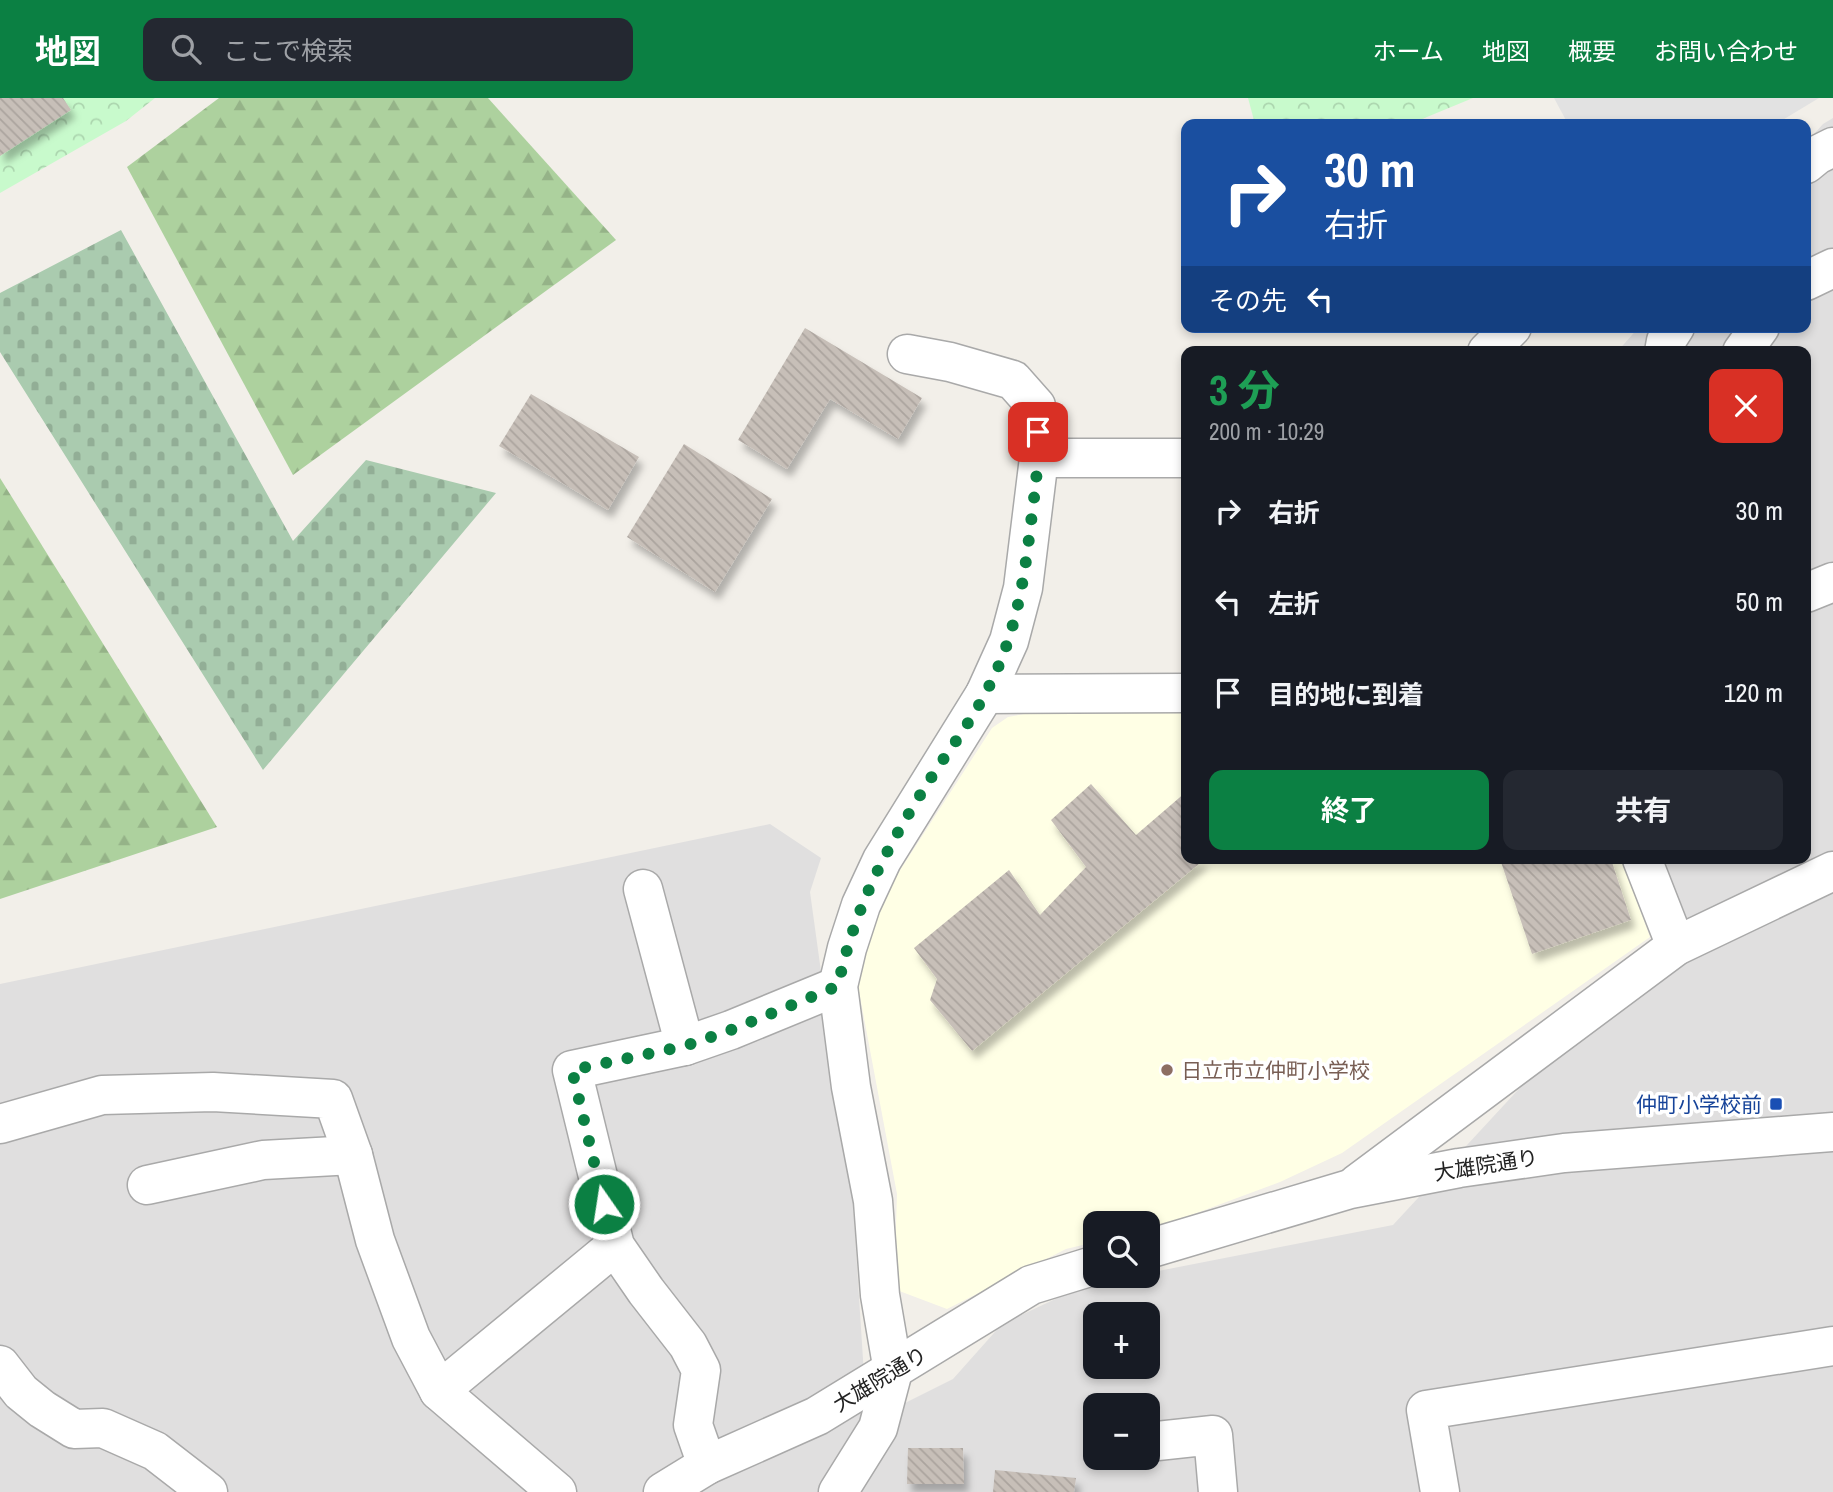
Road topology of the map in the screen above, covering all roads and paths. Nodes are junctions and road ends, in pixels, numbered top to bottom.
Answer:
1 (1833, 147) edge
2 (1811, 160) edge
3 (1833, 268) edge
4 (1811, 279) edge
5 (1506, 333) edge
6 (1493, 346) edge
7 (907, 354) dead end
8 (1039, 457) junction
9 (1181, 458) edge
10 (1833, 582) edge
11 (1811, 591) edge
12 (1181, 693) edge
13 (985, 694) junction
14 (1644, 864) edge
15 (1833, 871) edge
16 (643, 889) dead end
17 (1676, 946) junction
18 (838, 986) junction
19 (685, 1046) junction
20 (0, 1124) edge
21 (1833, 1132) edge
22 (353, 1155) junction
23 (147, 1185) dead end
24 (1350, 1189) junction
25 (1160, 1245) edge
26 (614, 1246) junction
27 (1083, 1269) edge
28 (1833, 1346) edge
29 (0, 1365) edge
30 (893, 1371) junction
31 (439, 1391) junction
32 (1160, 1441) edge
33 (707, 1465) junction
34 (208, 1492) edge
35 (557, 1492) edge
36 (663, 1492) edge
37 (838, 1492) edge
38 (1219, 1492) edge
39 (1440, 1492) edge

1 - 2 street
3 - 4 street
5 - 6 street
7 - 8 street
8 - 9 street
8 - 13 street
10 - 11 street
12 - 13 street
13 - 18 street
14 - 17 street
15 - 17 street
16 - 19 street
17 - 24 street
18 - 19 street
18 - 30 street
19 - 26 street
20 - 22 street
21 - 24 street, 大雄院通り
22 - 23 street
22 - 31 street
24 - 25 street, 大雄院通り
26 - 31 street
26 - 33 street
27 - 30 street, 大雄院通り
28 - 39 street
29 - 34 street
30 - 33 street, 大雄院通り
30 - 37 street
31 - 35 street
32 - 38 street
33 - 36 street, 大雄院通り

